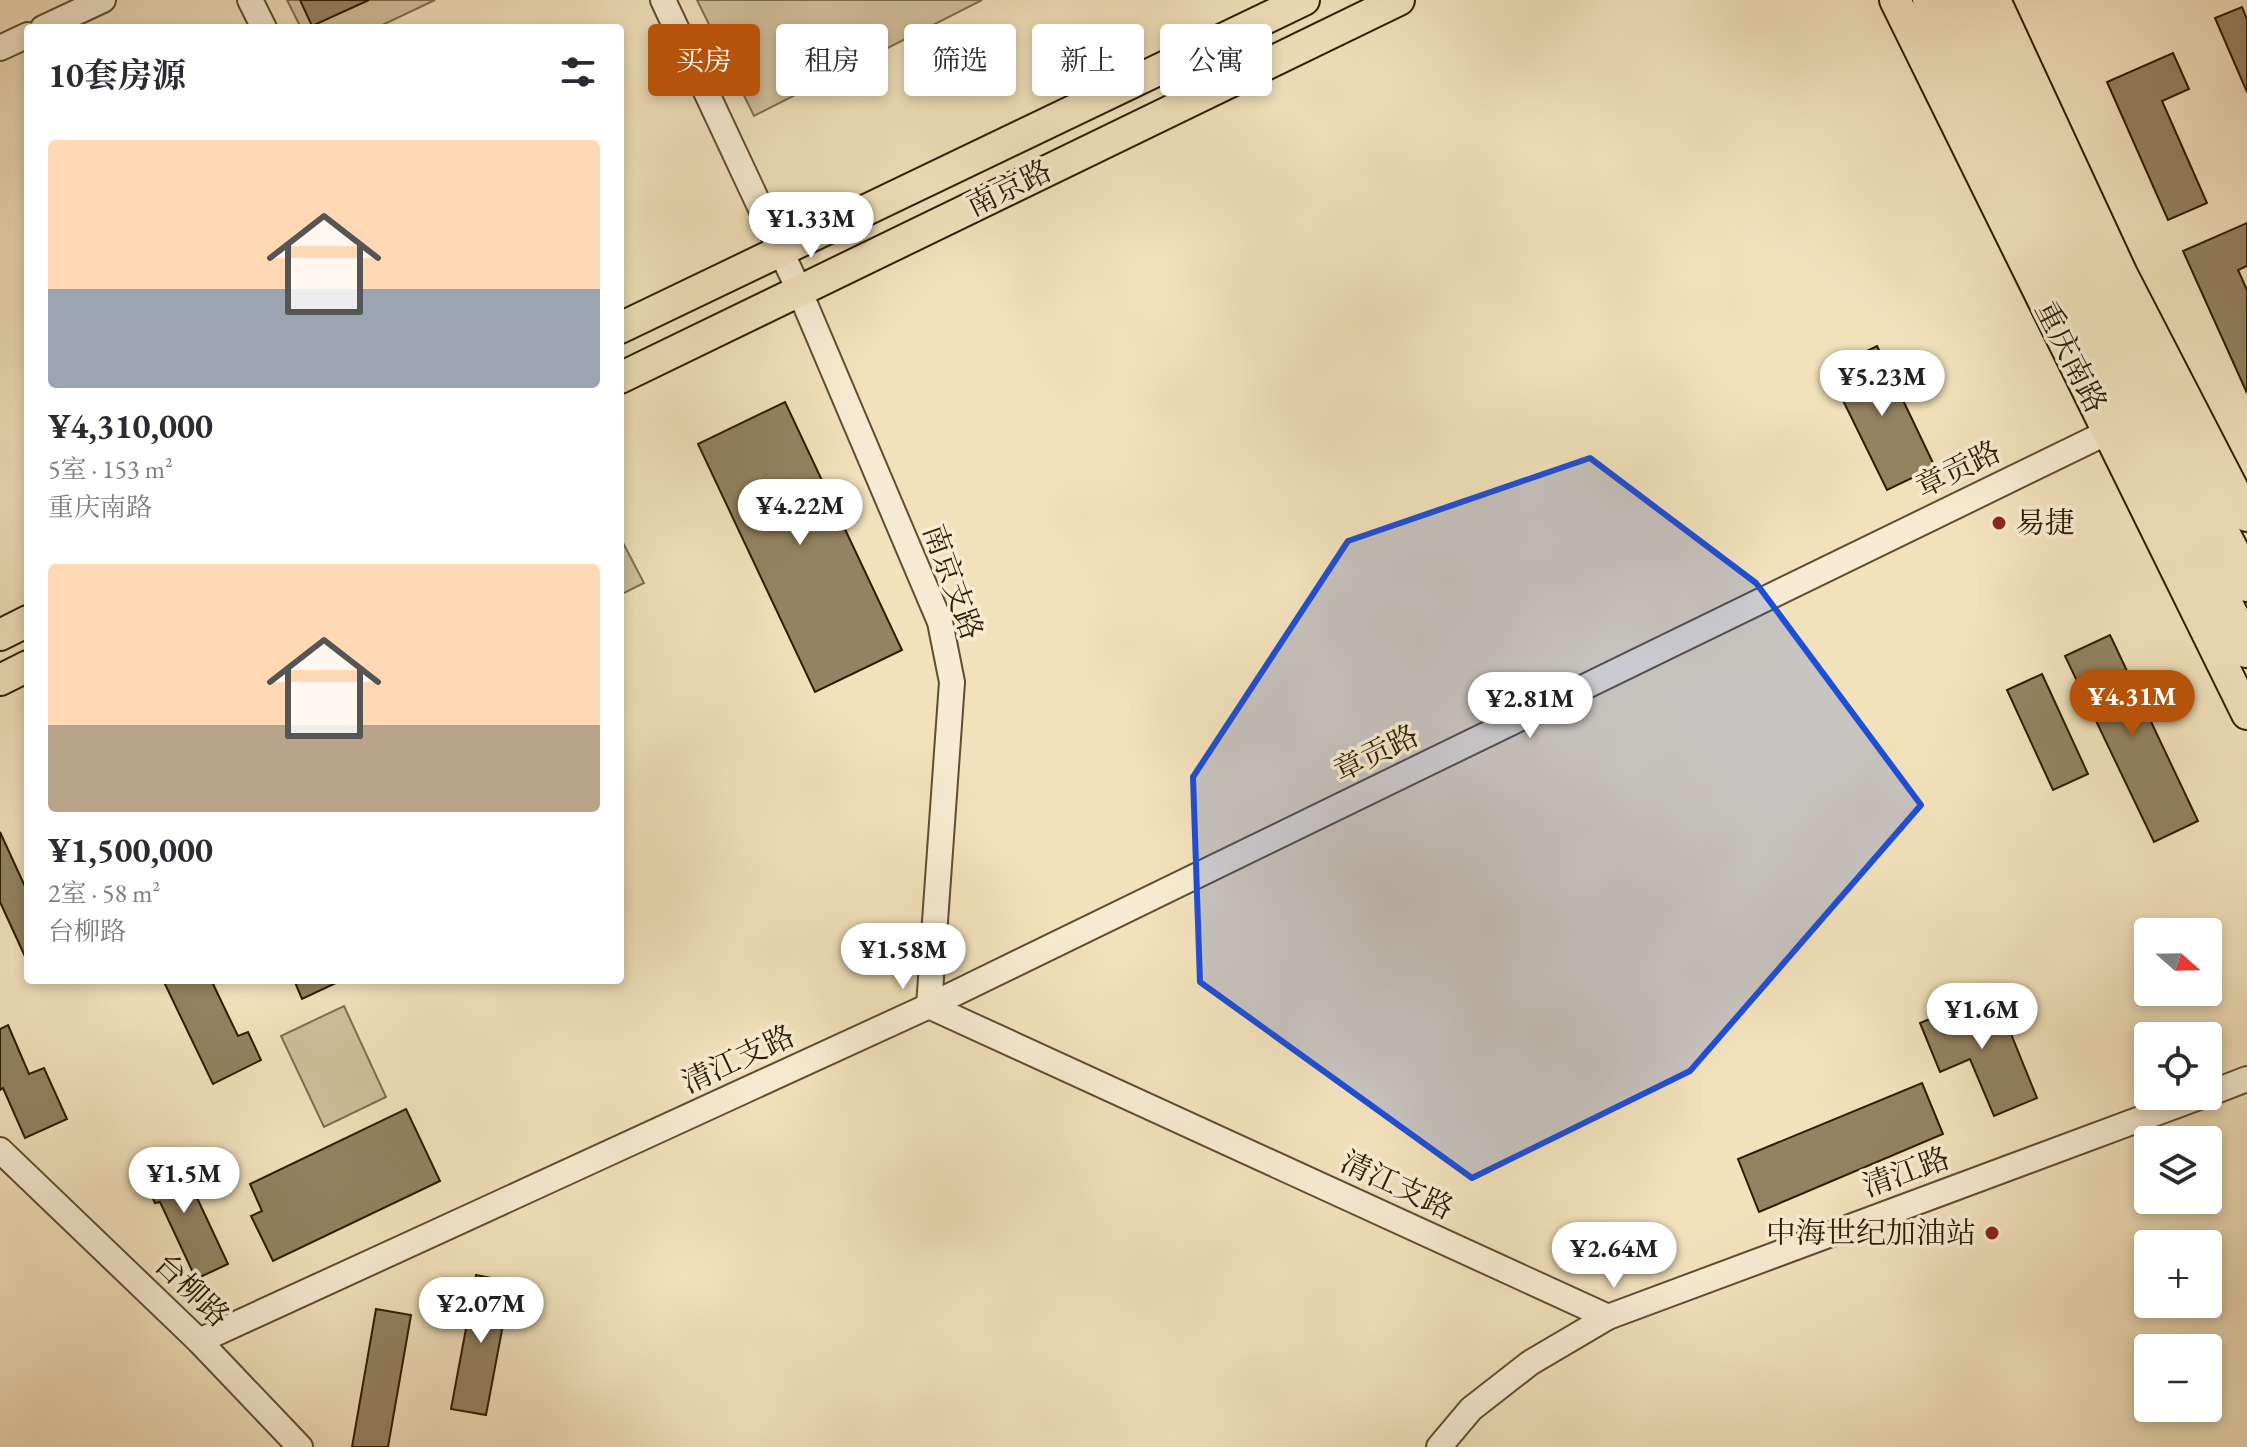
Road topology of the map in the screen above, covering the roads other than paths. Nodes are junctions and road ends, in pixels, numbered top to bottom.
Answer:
1 (103, 0) edge
2 (250, 0) edge
3 (663, 0) edge
4 (1304, 0) edge
5 (1399, 0) edge
6 (1895, 0) edge
7 (1931, 0) edge
8 (1963, 0) edge
9 (1995, 0) edge
10 (52, 24) edge
11 (262, 24) edge
12 (24, 37) edge
13 (0, 48) edge
14 (780, 250) junction
15 (799, 290) junction
16 (624, 326) edge
17 (624, 376) edge
18 (2108, 432) junction
19 (2247, 516) edge
20 (2247, 583) edge
21 (24, 623) edge
22 (0, 635) edge
23 (2247, 649) edge
24 (24, 668) edge
25 (0, 680) edge
26 (2247, 714) edge
27 (929, 1006) junction
28 (2247, 1079) edge
29 (2222, 1089) edge
30 (2164, 1110) edge
31 (0, 1150) edge
32 (1608, 1317) junction
33 (199, 1341) junction
34 (300, 1447) edge
35 (1439, 1447) edge

1 - 10 street
2 - 11 street
3 - 14 street, 南京支路
4 - 14 main road, 南京路
5 - 15 main road, 南京路
6 - 18 main road, 重庆南路
7 - 23 highway
8 - 20 highway
9 - 19 main road
12 - 13 street
14 - 15 street, 南京支路
14 - 16 main road, 南京路
15 - 17 main road, 南京路
15 - 27 street, 南京支路
18 - 26 main road, 重庆南路
18 - 27 street, 章贡路
21 - 22 main road
24 - 25 main road
27 - 32 street, 清江支路
27 - 33 street, 清江支路
28 - 29 street
30 - 32 street, 清江路
31 - 33 street, 台柳路
32 - 35 street, 清江路
33 - 34 street, 台柳路

